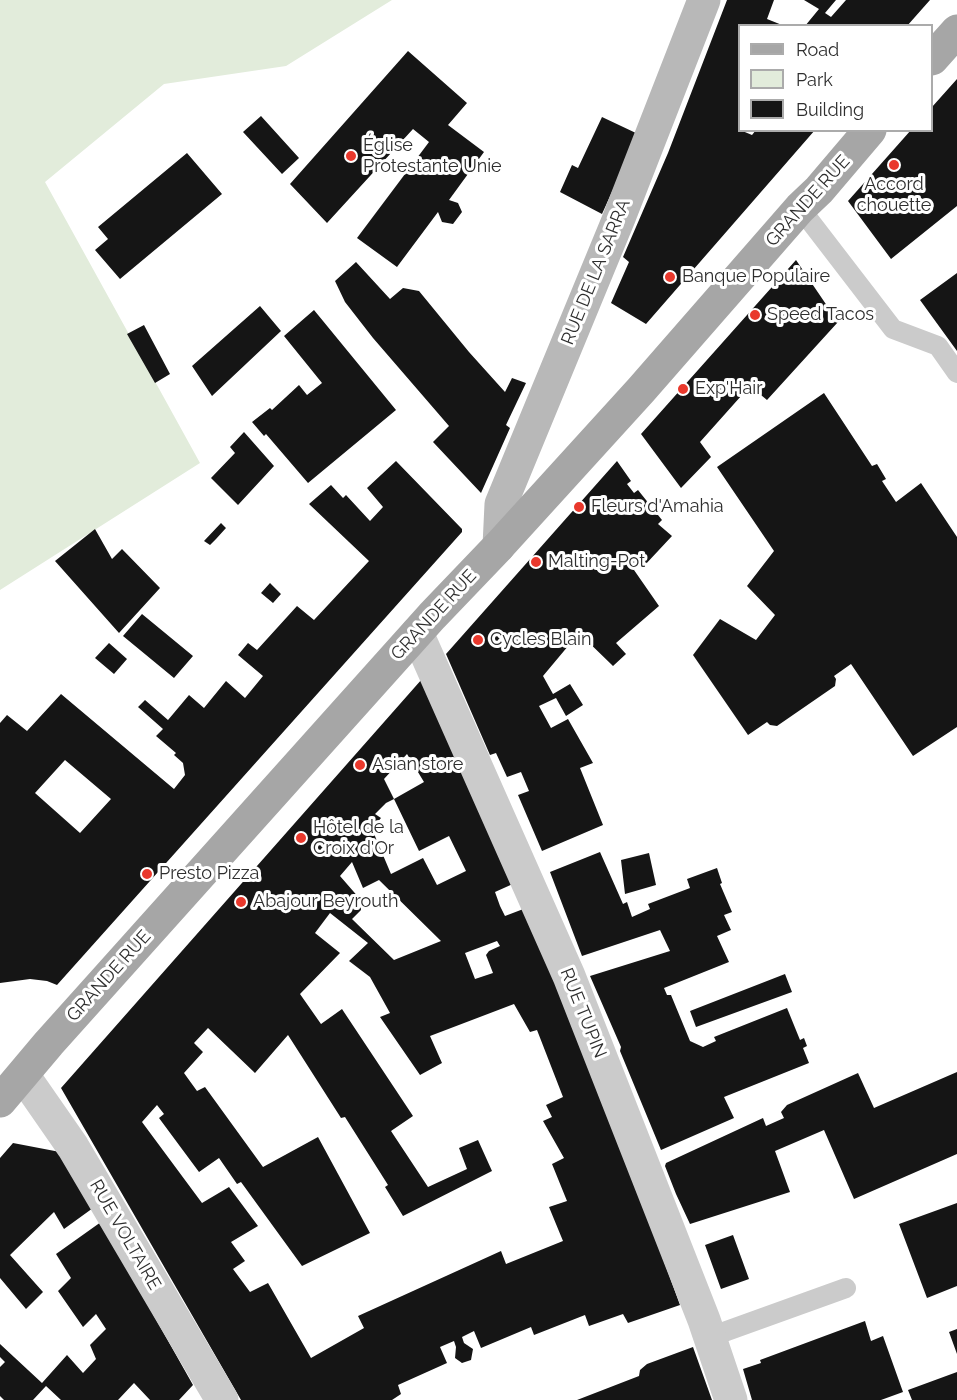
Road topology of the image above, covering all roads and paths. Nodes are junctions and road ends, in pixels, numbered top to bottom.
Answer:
1 (705, 0) edge
2 (957, 31) edge
3 (933, 58) edge
4 (868, 132) edge
5 (800, 208) junction
6 (957, 373) edge
7 (499, 546) junction
8 (417, 633) junction
9 (23, 1075) junction
10 (0, 1101) edge
11 (846, 1288) dead end
12 (710, 1337) junction
13 (222, 1400) edge
14 (731, 1400) edge

1 - 7 street, RUE DE LA SARRA
2 - 3 main road
4 - 5 main road, GRANDE RUE
5 - 6 lane
5 - 7 main road, GRANDE RUE
7 - 8 main road, GRANDE RUE
8 - 9 main road, GRANDE RUE
8 - 12 street, RUE TUPIN
9 - 10 main road, GRANDE RUE
9 - 13 street, RUE VOLTAIRE
11 - 12 lane
12 - 14 street, RUE TUPIN

